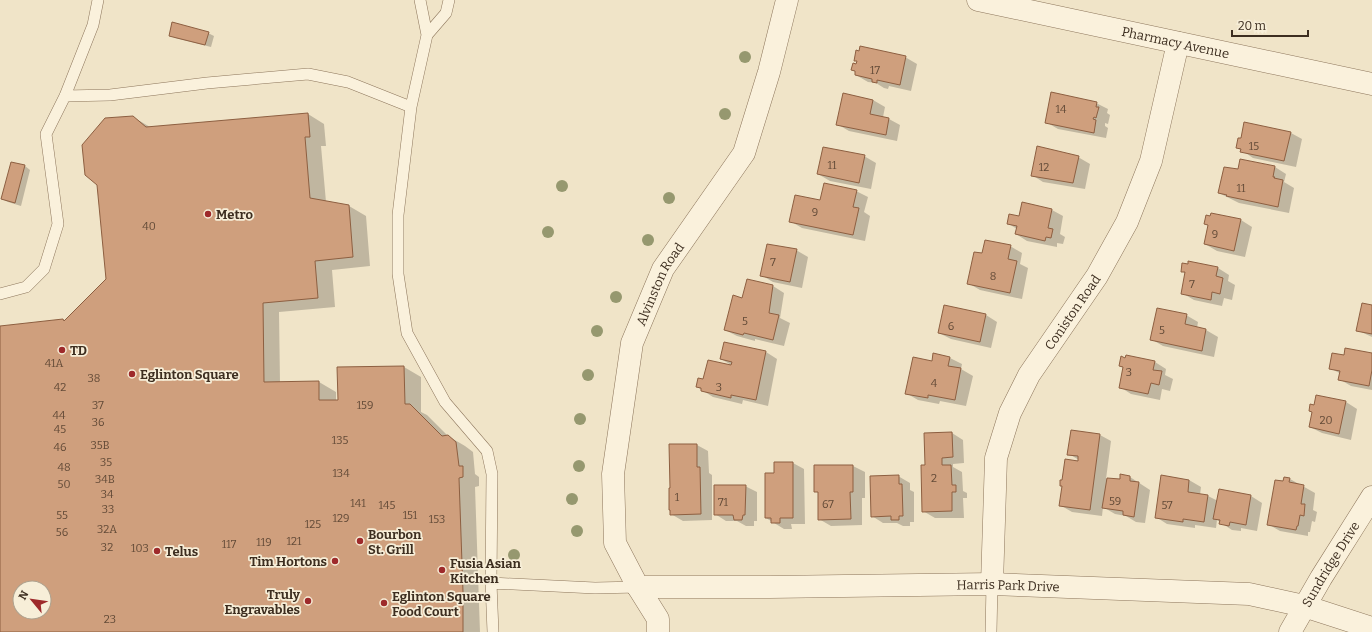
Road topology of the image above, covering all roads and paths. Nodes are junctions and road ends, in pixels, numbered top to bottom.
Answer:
1 (98, 0) edge
2 (420, 0) edge
3 (449, 0) edge
4 (786, 0) edge
5 (978, 0) edge
6 (427, 35) junction
7 (1178, 43) junction
8 (1372, 84) edge
9 (65, 96) junction
10 (411, 107) junction
11 (0, 294) edge
12 (1372, 498) edge
13 (491, 584) junction
14 (992, 584) junction
15 (638, 587) junction
16 (1304, 606) junction
17 (1372, 628) edge
18 (493, 632) edge
19 (658, 632) edge
20 (990, 632) edge
21 (1290, 632) edge

1 - 9 lane
2 - 6 lane
3 - 6 lane
4 - 15 street, Alvinston Road
5 - 7 street, Pharmacy Avenue
6 - 10 lane
7 - 8 street, Pharmacy Avenue
7 - 14 street, Coniston Road
9 - 10 lane
9 - 11 lane
10 - 13 lane
12 - 16 street, Sundridge Drive
13 - 15 lane
13 - 18 lane
14 - 15 street, Harris Park Drive
14 - 16 street, Harris Park Drive
14 - 20 lane
15 - 19 street, Alvinston Road
16 - 17 street, Harris Park Drive
16 - 21 street, Sundridge Drive

